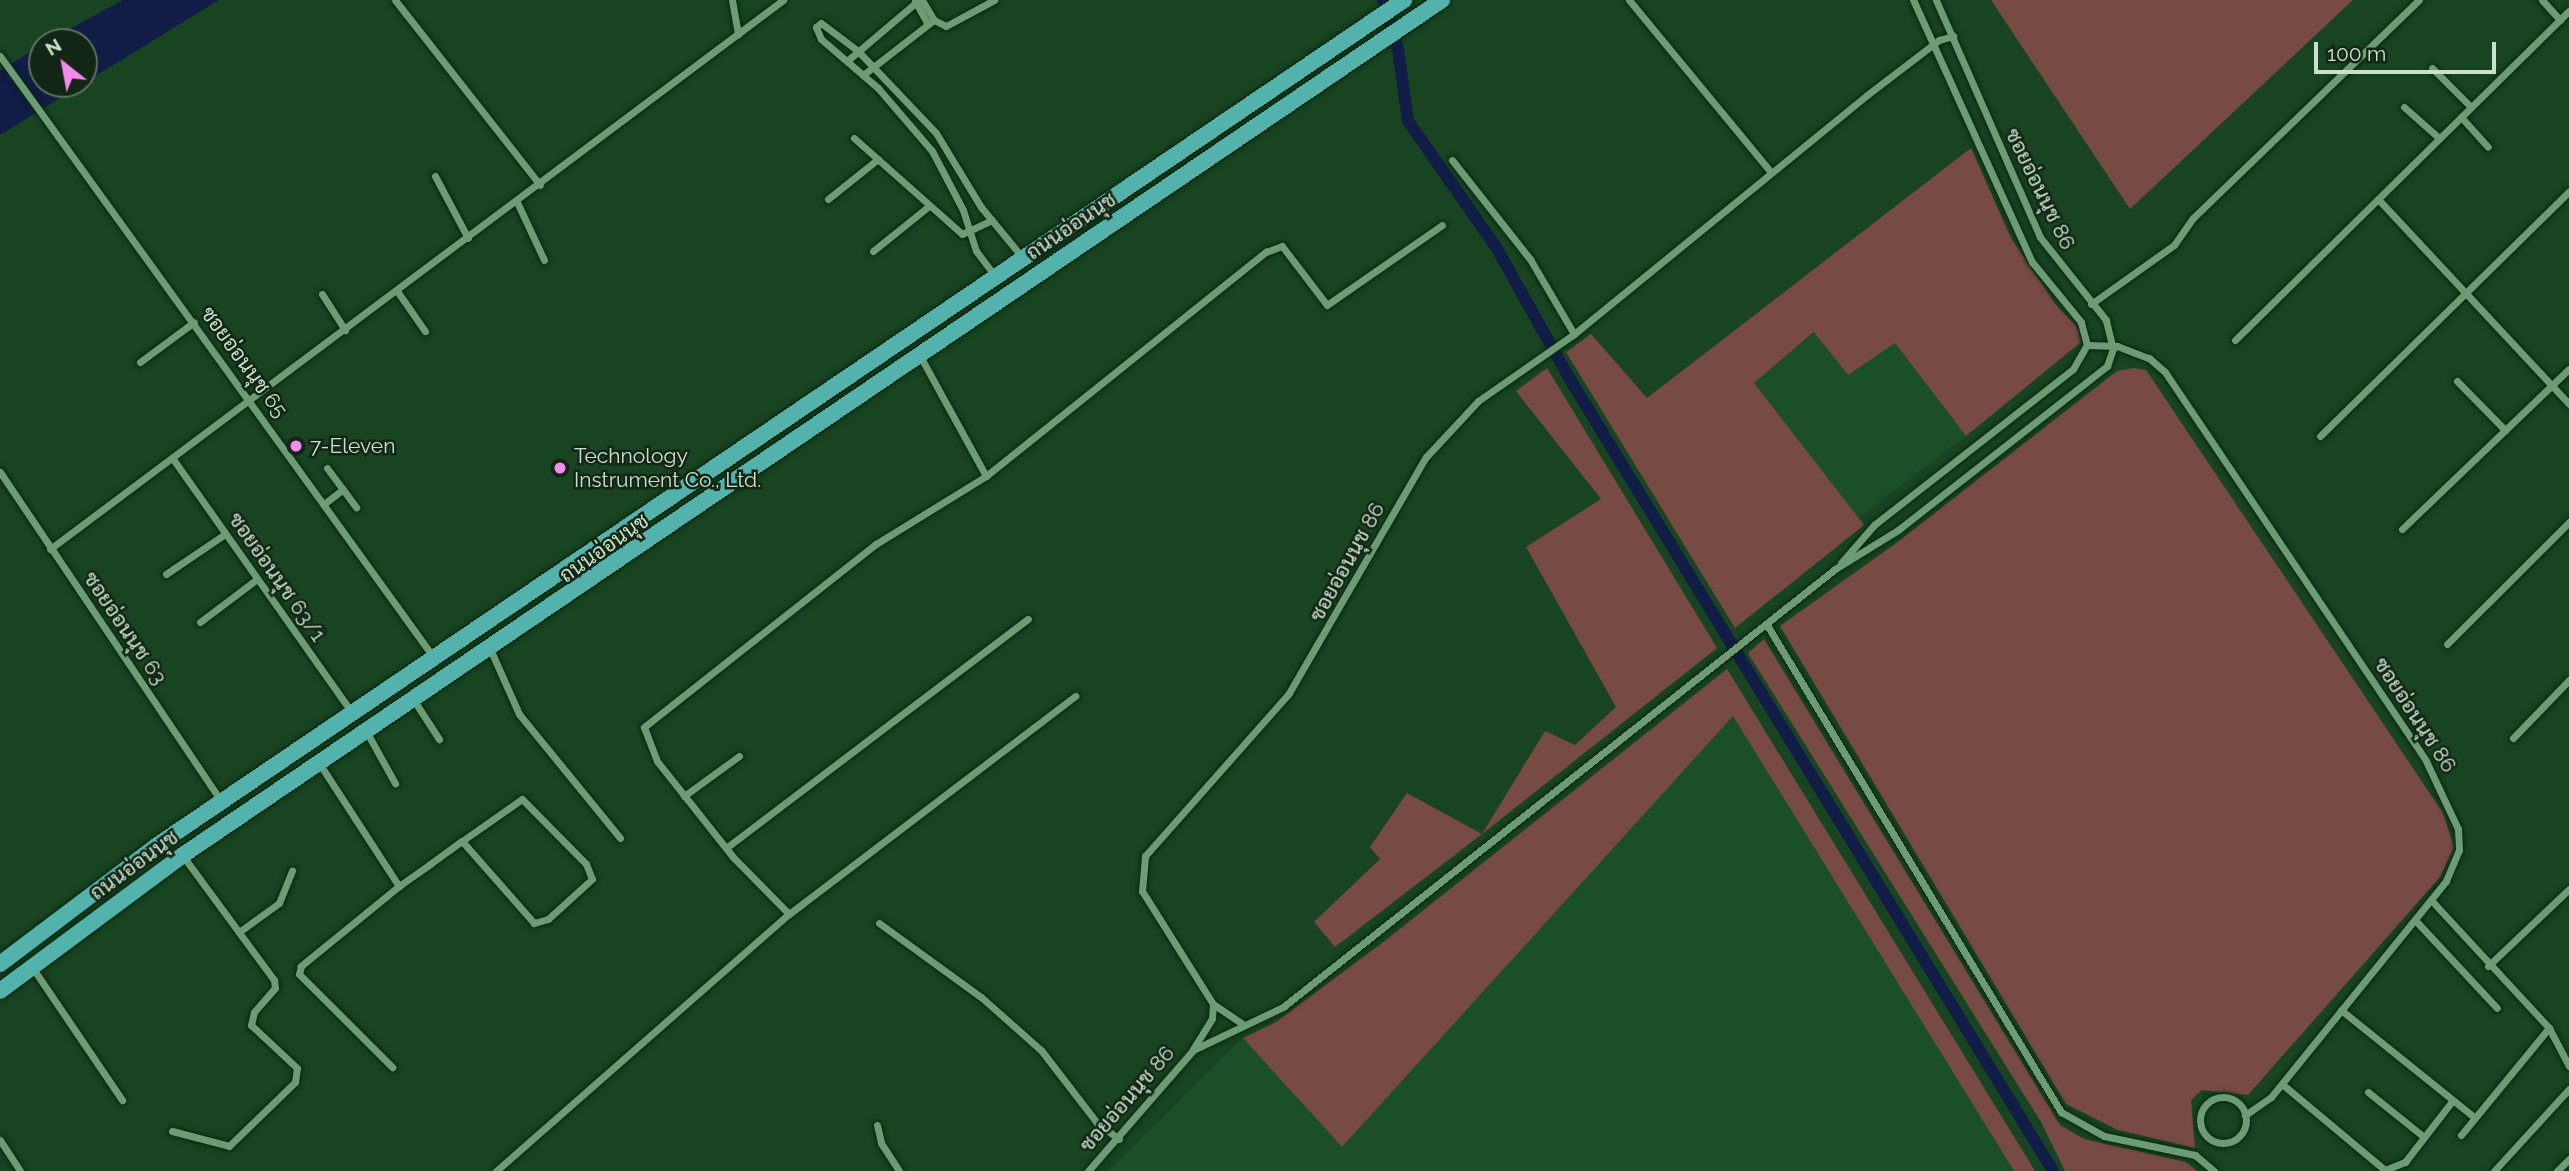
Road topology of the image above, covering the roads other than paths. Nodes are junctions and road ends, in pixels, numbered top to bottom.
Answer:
1 (395, 0) edge
2 (732, 0) edge
3 (782, 0) edge
4 (994, 0) edge
5 (1404, 0) edge
6 (1629, 0) edge
7 (1913, 0) edge
8 (1936, 0) edge
9 (2419, 0) edge
10 (2542, 0) edge
11 (918, 1) edge
12 (1441, 1) edge
13 (2569, 11) edge
14 (2560, 20) junction
15 (931, 22) junction
16 (737, 34) junction
17 (1953, 36) junction
18 (1935, 43) junction
19 (858, 51) junction
20 (0, 56) edge
21 (848, 61) junction
22 (873, 66) junction
23 (2432, 68) dead end
24 (863, 75) junction
25 (2404, 107) dead end
26 (2471, 107) junction
27 (2460, 117) junction
28 (854, 138) dead end
29 (2439, 138) junction
30 (944, 143) junction
31 (2488, 146) dead end
32 (932, 151) junction
33 (878, 159) junction
34 (1452, 159) dead end
35 (1771, 172) junction
36 (435, 176) dead end
37 (540, 184) junction
38 (2569, 191) edge
39 (828, 199) dead end
40 (2378, 199) junction
41 (517, 202) junction
42 (929, 205) junction
43 (992, 220) junction
44 (1442, 225) dead end
45 (969, 234) junction
46 (468, 238) junction
47 (873, 251) dead end
48 (1023, 258) junction
49 (544, 260) dead end
50 (995, 275) junction
51 (397, 291) junction
52 (2465, 293) junction
53 (322, 294) dead end
54 (2091, 304) junction
55 (194, 321) junction
56 (345, 330) junction
57 (425, 331) dead end
58 (1574, 334) junction
59 (2235, 340) dead end
60 (2087, 345) junction
61 (2112, 345) junction
62 (920, 356) junction
63 (140, 362) dead end
64 (2569, 369) edge
65 (2457, 381) dead end
66 (2552, 385) junction
67 (251, 400) junction
68 (2569, 404) edge
69 (2505, 430) junction
70 (2320, 436) dead end
71 (173, 459) junction
72 (327, 468) dead end
73 (0, 472) edge
74 (986, 476) junction
75 (343, 489) junction
76 (659, 503) junction
77 (324, 504) junction
78 (356, 507) dead end
79 (2569, 522) edge
80 (674, 525) junction
81 (2402, 529) dead end
82 (225, 534) junction
83 (50, 549) junction
84 (1835, 569) junction
85 (166, 574) dead end
86 (257, 579) junction
87 (1028, 619) dead end
88 (200, 622) dead end
89 (1767, 625) junction
90 (2447, 644) dead end
91 (491, 651) junction
92 (434, 659) junction
93 (447, 678) junction
94 (2569, 680) edge
95 (1075, 696) dead end
96 (412, 698) junction
97 (353, 714) junction
98 (366, 730) junction
99 (2513, 738) dead end
100 (439, 739) dead end
101 (739, 756) dead end
102 (319, 762) junction
103 (395, 783) dead end
104 (684, 796) junction
105 (222, 802) junction
106 (620, 838) dead end
107 (462, 842) junction
108 (726, 848) junction
109 (183, 855) junction
110 (292, 870) dead end
111 (399, 886) junction
112 (2569, 889) edge
113 (2431, 901) junction
114 (789, 914) junction
115 (2415, 920) junction
116 (879, 923) dead end
117 (239, 932) junction
118 (2, 959) edge
119 (2488, 966) junction
120 (31, 967) junction
121 (0, 991) edge
122 (1213, 1004) junction
123 (2497, 1008) dead end
124 (2342, 1010) junction
125 (1243, 1024) junction
126 (2549, 1028) junction
127 (1193, 1050) junction
128 (2569, 1066) edge
129 (392, 1067) dead end
130 (2282, 1084) junction
131 (2569, 1089) edge
132 (2368, 1092) dead end
133 (122, 1100) dead end
134 (2453, 1100) junction
135 (2245, 1115) junction
136 (2474, 1118) junction
137 (877, 1125) dead end
138 (172, 1131) dead end
139 (2461, 1135) dead end
140 (2424, 1137) junction
141 (1119, 1139) junction
142 (0, 1140) edge
143 (2569, 1159) edge
144 (20, 1171) edge
145 (496, 1171) edge
146 (899, 1171) edge
147 (1088, 1171) edge
148 (2214, 1171) edge
149 (2494, 1171) edge
150 (2557, 1171) edge

1 - 37 street
2 - 16 street
3 - 16 street
4 - 15 street
5 - 48 main road, ถนนอ่อนนุช
6 - 35 street
7 - 18 street, ซอยอ่อนนุช 86
8 - 17 street, ซอยอ่อนนุช 86
9 - 54 street
10 - 14 street
11 - 15 street
11 - 19 street
12 - 62 main road, ถนนอ่อนนุช
13 - 14 street
14 - 26 street
15 - 22 street
16 - 37 street
17 - 18 street, ซอยอ่อนนุช 86
17 - 54 street, ซอยอ่อนนุช 86
18 - 35 street, ซอยอ่อนนุช 86
18 - 60 street, ซอยอ่อนนุช 86
19 - 21 street
19 - 21 street
19 - 22 street
20 - 55 street, ซอยอ่อนนุช 65
21 - 24 street
22 - 24 street
22 - 30 street
23 - 26 street
24 - 32 street
25 - 29 street
26 - 27 street
27 - 29 street
27 - 31 street
28 - 33 street
29 - 40 street
30 - 32 street
30 - 43 street
32 - 45 street
33 - 39 street
33 - 42 street
34 - 58 street
35 - 58 street, ซอยอ่อนนุช 86
36 - 46 street
37 - 41 street
38 - 52 street
40 - 52 street
40 - 59 street
41 - 46 street
41 - 49 street
42 - 45 street
42 - 47 street
43 - 45 street
43 - 48 street
44 - 74 street
45 - 50 street
46 - 51 street
48 - 50 main road, ถนนอ่อนนุช
50 - 76 main road, ถนนอ่อนนุช
51 - 56 street
51 - 57 street
52 - 66 street
52 - 70 street
53 - 56 street
54 - 61 street, ซอยอ่อนนุช 86
55 - 63 street
55 - 67 street, ซอยอ่อนนุช 65
56 - 67 street
58 - 122 street, ซอยอ่อนนุช 86
60 - 61 street, ซอยอ่อนนุช 86
60 - 84 street, ซอยอ่อนนุช 86
61 - 84 street, ซอยอ่อนนุช 86
61 - 113 street, ซอยอ่อนนุช 86
62 - 74 street
62 - 80 main road, ถนนอ่อนนุช
64 - 66 street
65 - 69 street
66 - 68 street
66 - 69 street
67 - 71 street
67 - 77 street, ซอยอ่อนนุช 65
69 - 81 street
71 - 82 street, ซอยอ่อนนุช 63/1
71 - 83 street
72 - 75 street
73 - 83 street, ซอยอ่อนนุช 63
74 - 104 street
75 - 77 street
75 - 78 street
76 - 80 main road
76 - 92 main road, ถนนอ่อนนุช
77 - 92 street, ซอยอ่อนนุช 65
79 - 90 street
80 - 91 main road, ถนนอ่อนนุช
82 - 85 street
82 - 86 street, ซอยอ่อนนุช 63/1
83 - 105 street, ซอยอ่อนนุช 63
84 - 89 street, ซอยอ่อนนุช 86
86 - 88 street
86 - 97 street, ซอยอ่อนนุช 63/1
87 - 108 street
89 - 125 street, ซอยอ่อนนุช 86
89 - 148 street
91 - 93 main road, ถนนอ่อนนุช
91 - 106 street
92 - 93 main road
92 - 97 main road, ถนนอ่อนนุช
93 - 96 main road, ถนนอ่อนนุช
94 - 99 street
95 - 114 street
96 - 98 main road, ถนนอ่อนนุช
96 - 100 street
97 - 105 main road, ถนนอ่อนนุช
98 - 102 main road, ถนนอ่อนนุช
98 - 103 street
101 - 104 street
102 - 109 main road, ถนนอ่อนนุช
102 - 111 street
104 - 108 street
105 - 118 main road, ถนนอ่อนนุช
107 - 107 street
107 - 111 street
108 - 114 street
109 - 117 street
109 - 120 main road, ถนนอ่อนนุช
110 - 117 street
111 - 129 street
112 - 119 street
113 - 115 street, ซอยอ่อนนุช 86
113 - 119 street
114 - 145 street
115 - 123 street
115 - 124 street, ซอยอ่อนนุช 86
116 - 141 street
117 - 138 street
119 - 126 street
120 - 121 main road, ถนนอ่อนนุช
120 - 133 street
122 - 125 street
122 - 127 street, ซอยอ่อนนุช 86
124 - 130 street, ซอยอ่อนนุช 86
124 - 134 street
125 - 127 street, ซอยอ่อนนุช 86
126 - 128 street
126 - 136 street
127 - 141 street, ซอยอ่อนนุช 86
130 - 135 street, ซอยอ่อนนุช 86
130 - 140 street
131 - 149 street
132 - 140 street
134 - 136 street
134 - 140 street
135 - 135 street, ซอยอ่อนนุช 86
136 - 139 street
137 - 146 street
141 - 147 street, ซอยอ่อนนุช 86
142 - 144 street
143 - 150 street

